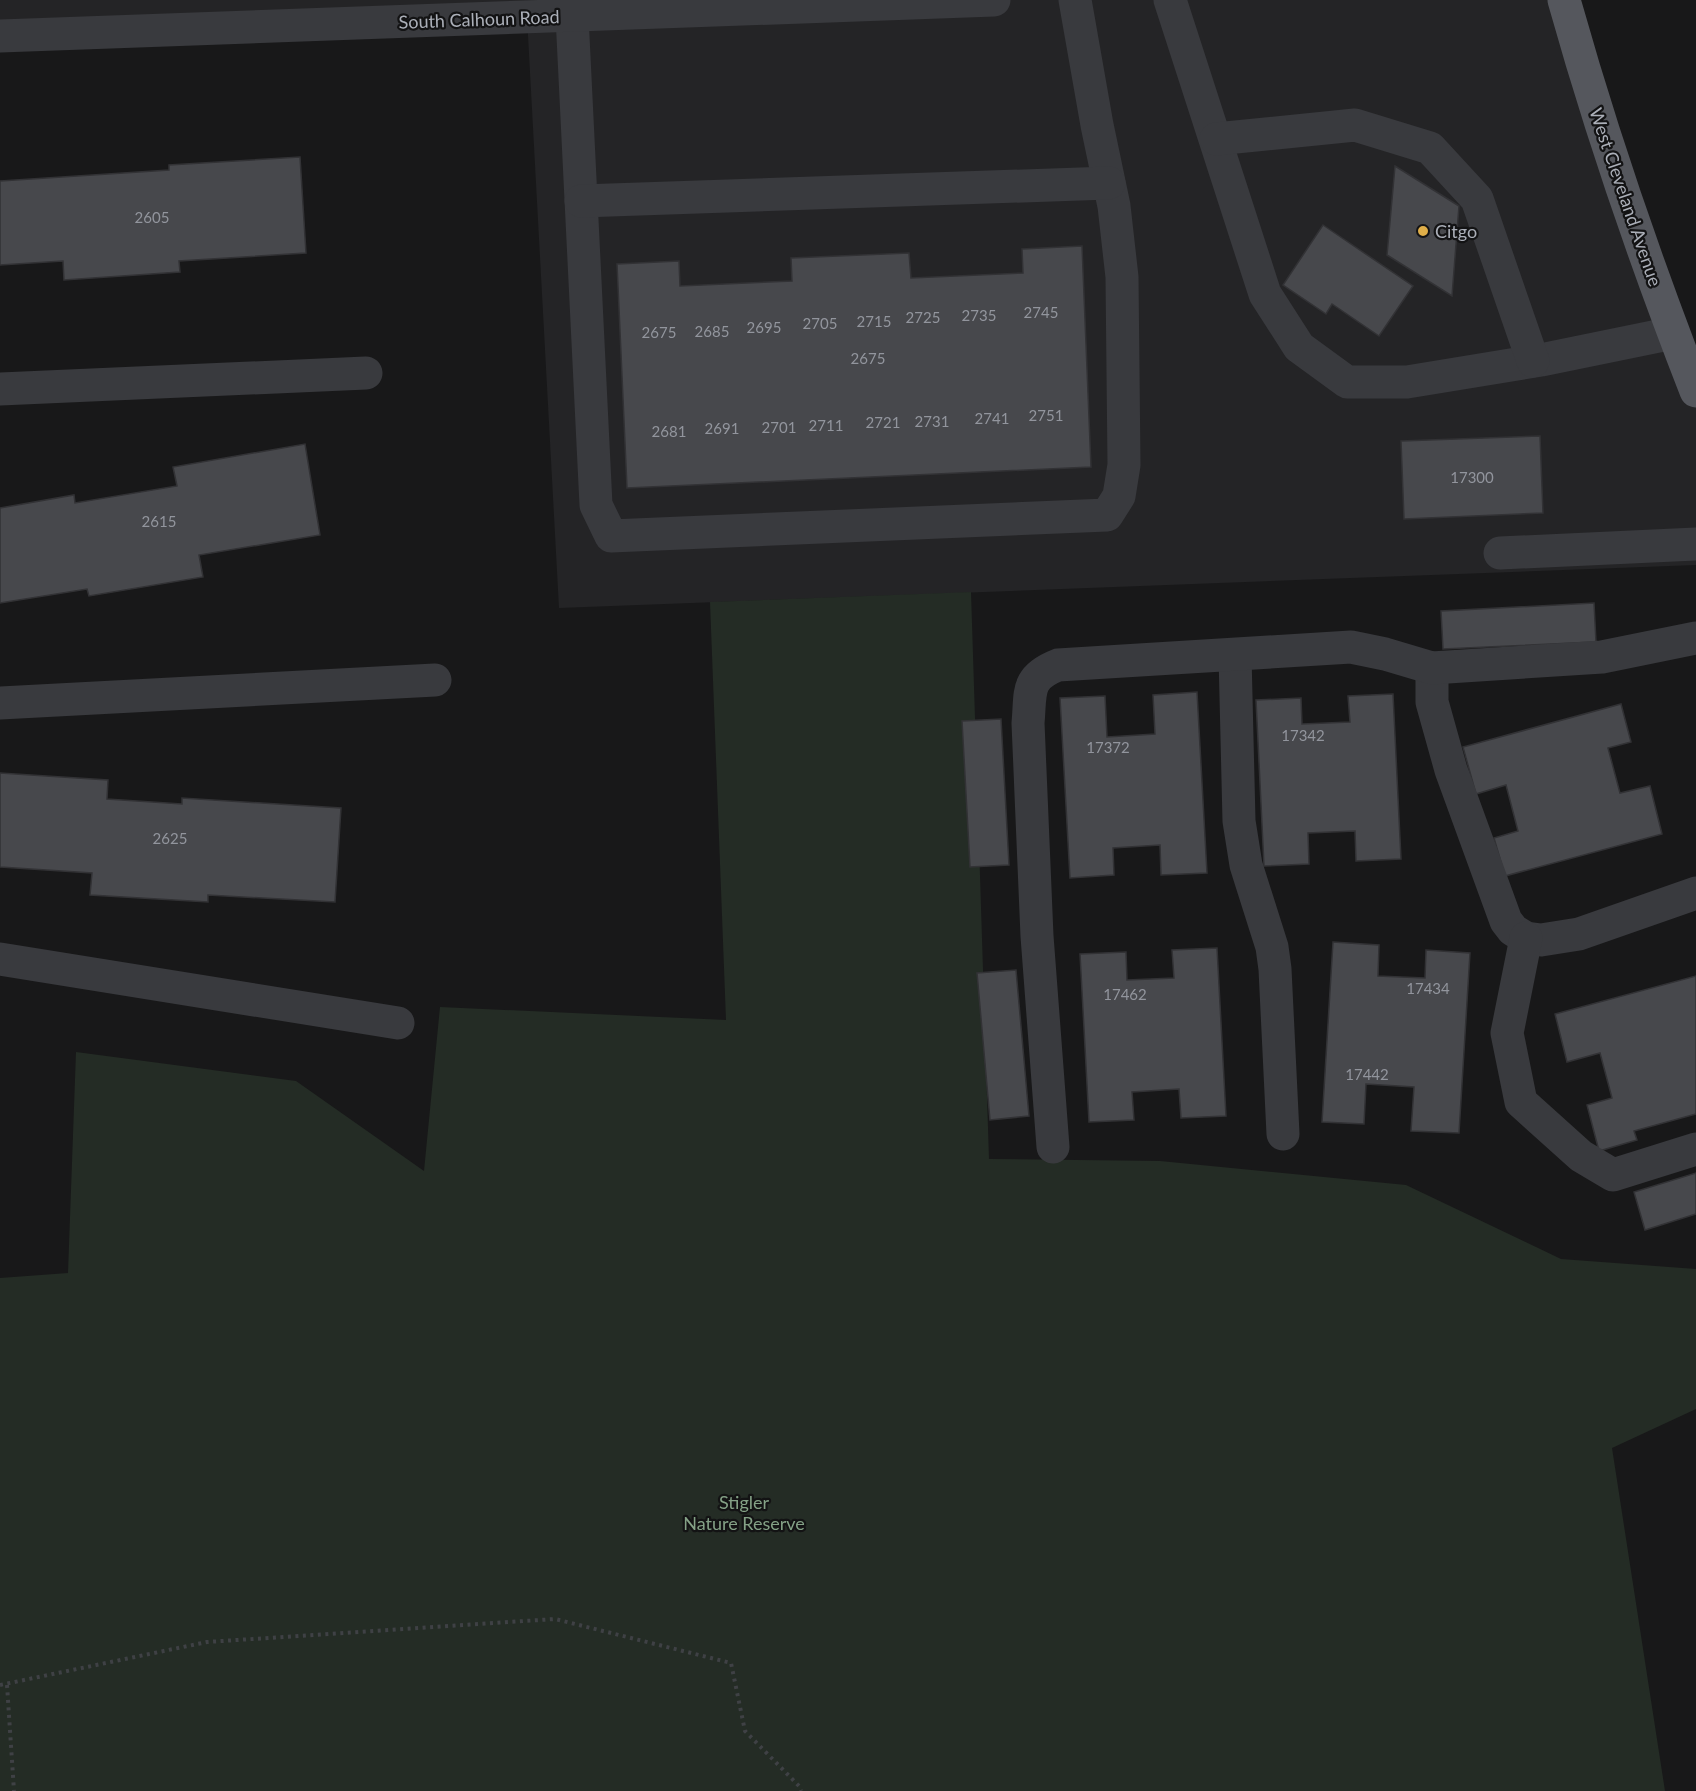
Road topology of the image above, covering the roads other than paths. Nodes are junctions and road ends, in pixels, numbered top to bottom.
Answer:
1 (994, 0) edge
2 (1075, 0) edge
3 (1170, 0) edge
4 (1564, 0) edge
5 (430, 11) edge
6 (312, 12) edge
7 (572, 16) junction
8 (0, 36) edge
9 (1216, 139) junction
10 (1109, 183) junction
11 (581, 201) junction
12 (1673, 333) junction
13 (1533, 361) junction
14 (366, 373) dead end
15 (0, 389) edge
16 (1696, 391) edge
17 (1696, 544) edge
18 (1500, 553) dead end
19 (1696, 638) edge
20 (1235, 654) junction
21 (1432, 668) junction
22 (435, 680) dead end
23 (0, 703) edge
24 (1696, 893) edge
25 (1526, 938) junction
26 (0, 959) edge
27 (398, 1023) dead end
28 (1283, 1134) dead end
29 (1053, 1148) dead end
30 (1696, 1149) edge

1 - 7 street, South Calhoun Road
2 - 10 street
3 - 9 street
4 - 12 main road, West Cleveland Avenue
5 - 6 street, South Calhoun Road
5 - 7 street, South Calhoun Road
6 - 8 street, South Calhoun Road
7 - 11 street
9 - 13 street
9 - 13 street
10 - 11 street
10 - 11 street
12 - 13 street
12 - 16 main road, West Cleveland Avenue
14 - 15 street
17 - 18 street
19 - 21 street
20 - 21 street
20 - 28 street
20 - 29 street
21 - 25 street
22 - 23 street
24 - 25 street
25 - 30 street
26 - 27 street

